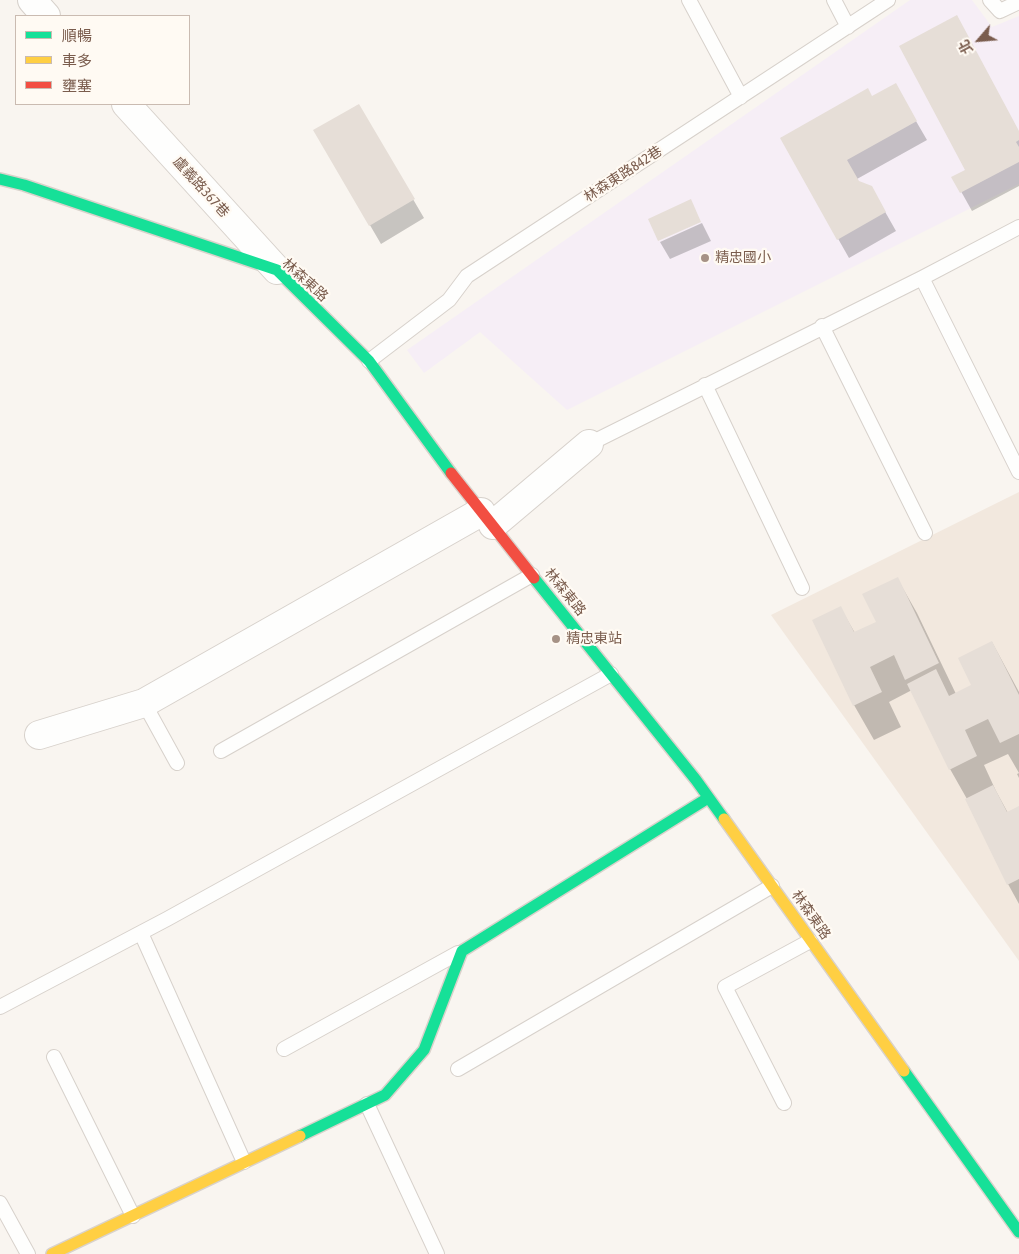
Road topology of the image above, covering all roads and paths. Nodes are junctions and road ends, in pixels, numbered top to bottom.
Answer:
1 (32, 0) edge
2 (689, 0) edge
3 (834, 0) edge
4 (888, 0) edge
5 (990, 0) edge
6 (1019, 2) edge
7 (45, 15) edge
8 (848, 27) junction
9 (741, 96) junction
10 (127, 105) edge
11 (0, 179) edge
12 (24, 185) junction
13 (0, 193) edge
14 (1019, 228) edge
15 (277, 270) junction
16 (922, 278) junction
17 (822, 326) junction
18 (369, 361) junction
19 (705, 385) junction
20 (589, 444) joint
21 (1019, 472) edge
22 (487, 519) junction
23 (925, 533) dead end
24 (532, 575) junction
25 (802, 588) dead end
26 (611, 674) junction
27 (144, 703) junction
28 (39, 735) dead end
29 (221, 751) dead end
30 (177, 763) dead end
31 (708, 798) junction
32 (772, 886) junction
33 (141, 933) junction
34 (810, 941) junction
35 (462, 951) junction
36 (0, 1007) edge
37 (284, 1049) dead end
38 (54, 1057) dead end
39 (458, 1069) dead end
40 (784, 1103) dead end
41 (367, 1104) junction
42 (244, 1162) junction
43 (0, 1203) edge
44 (133, 1216) junction
45 (1019, 1232) edge
46 (28, 1254) edge
47 (52, 1254) edge
48 (436, 1254) edge

1 - 7 street
2 - 9 lane
3 - 8 lane
4 - 8 lane, 林森東路842巷
5 - 6 lane
8 - 9 lane, 林森東路842巷
9 - 18 lane, 林森東路842巷
10 - 15 street, 盧義路367巷
11 - 12 main road, 林森東路
12 - 13 lane
12 - 15 main road, 林森東路
14 - 16 lane
15 - 18 main road, 林森東路
16 - 17 lane
16 - 21 lane
17 - 19 lane
17 - 23 lane
18 - 22 main road, 林森東路
19 - 20 lane
19 - 25 lane
20 - 22 street
22 - 24 main road, 林森東路
22 - 27 street
24 - 26 main road, 林森東路
24 - 29 lane
26 - 31 main road, 林森東路
26 - 33 lane
27 - 28 street
27 - 30 lane
31 - 32 main road, 林森東路
31 - 35 main road
32 - 34 main road, 林森東路
32 - 39 lane
33 - 36 lane
33 - 42 lane
34 - 40 lane
34 - 45 main road, 林森東路
35 - 37 lane
35 - 41 main road
38 - 44 lane
41 - 42 main road
41 - 48 lane
42 - 44 main road
43 - 46 lane
44 - 47 main road

